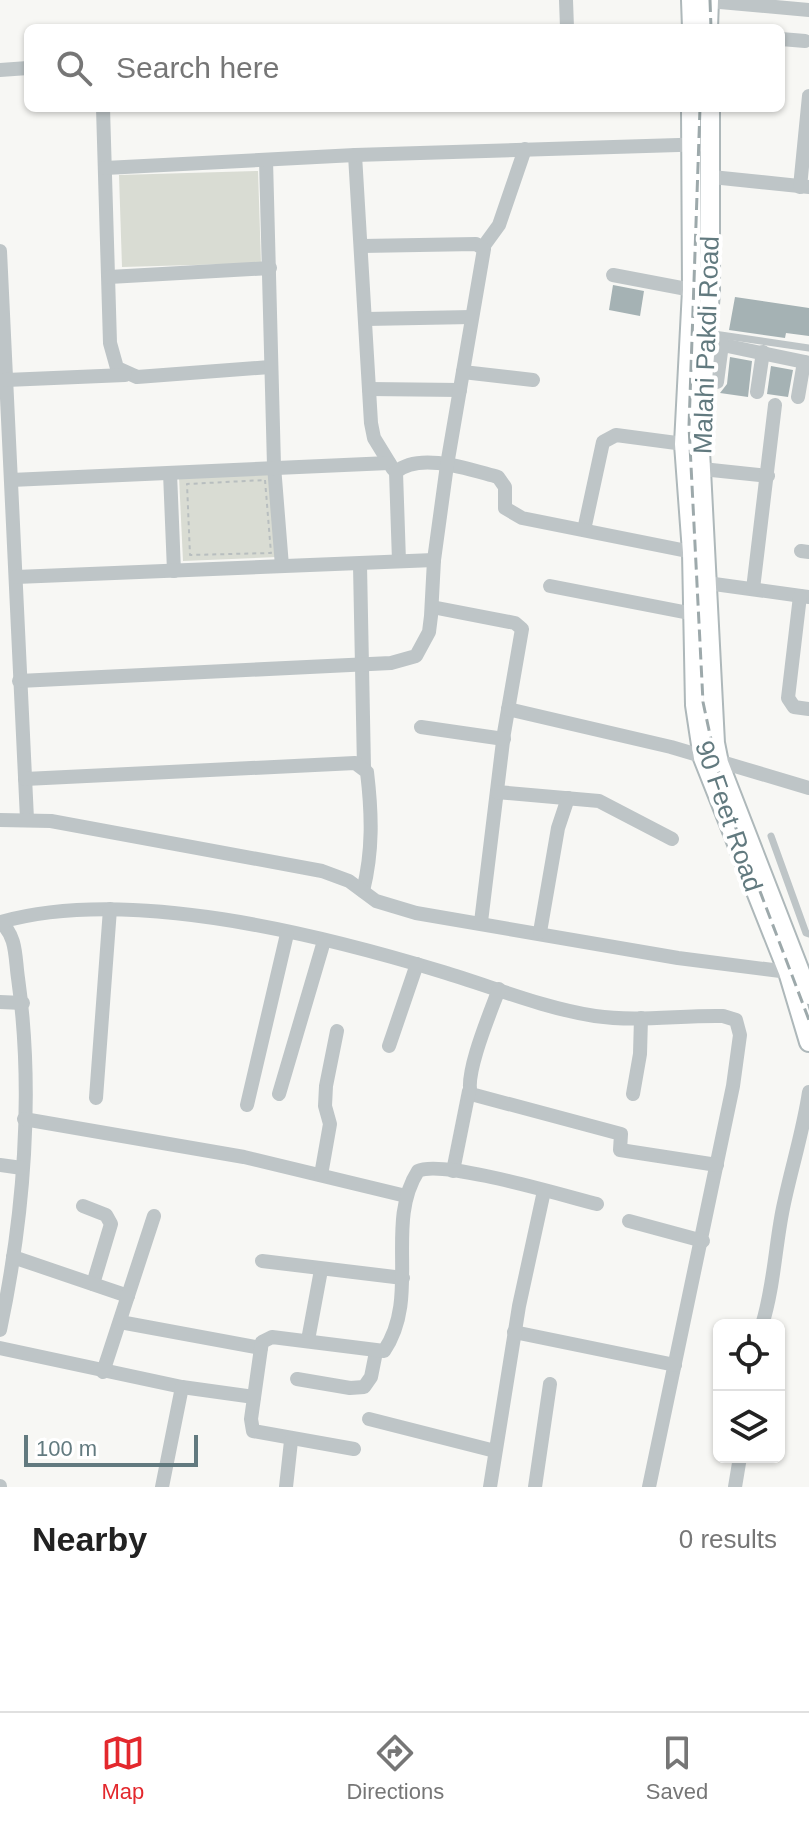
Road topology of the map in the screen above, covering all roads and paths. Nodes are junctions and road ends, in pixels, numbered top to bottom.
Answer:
1 (566, 0) edge
2 (703, 0) edge
3 (809, 10) edge
4 (567, 24) edge
5 (694, 24) edge
6 (707, 24) edge
7 (785, 39) edge
8 (805, 41) dead end
9 (24, 68) edge
10 (0, 70) edge
11 (809, 96) edge
12 (103, 112) edge
13 (691, 112) edge
14 (710, 112) edge
15 (691, 144) junction
16 (711, 144) junction
17 (525, 149) junction
18 (355, 155) junction
19 (266, 160) junction
20 (105, 168) junction
21 (712, 177) junction
22 (805, 187) edge
23 (362, 246) junction
24 (483, 247) junction
25 (0, 251) edge
26 (270, 268) junction
27 (613, 275) dead end
28 (109, 277) junction
29 (692, 290) junction
30 (472, 317) junction
31 (366, 319) junction
32 (710, 339) junction
33 (763, 352) junction
34 (807, 358) edge
35 (270, 367) junction
36 (463, 372) junction
37 (125, 375) junction
38 (6, 380) junction
39 (533, 380) dead end
40 (717, 382) dead end
41 (369, 389) junction
42 (460, 390) junction
43 (757, 392) dead end
44 (798, 397) dead end
45 (775, 405) dead end
46 (5, 440) edge
47 (684, 444) junction
48 (447, 465) junction
49 (274, 466) junction
50 (392, 468) junction
51 (702, 469) junction
52 (170, 473) junction
53 (768, 476) junction
54 (11, 480) junction
55 (187, 484) joint
56 (695, 492) junction
57 (584, 530) junction
58 (692, 552) junction
59 (434, 560) junction
60 (399, 561) junction
61 (360, 565) junction
62 (282, 566) junction
63 (174, 571) junction
64 (16, 577) junction
65 (700, 582) junction
66 (550, 586) dead end
67 (753, 589) junction
68 (804, 597) edge
69 (432, 607) junction
70 (694, 614) junction
71 (362, 664) junction
72 (19, 681) junction
73 (508, 709) junction
74 (809, 709) edge
75 (421, 727) dead end
76 (504, 739) junction
77 (711, 761) junction
78 (364, 768) junction
79 (25, 779) junction
80 (809, 788) edge
81 (497, 792) junction
82 (568, 798) junction
83 (27, 819) junction
84 (0, 820) edge
85 (771, 836) dead end
86 (672, 839) dead end
87 (784, 873) junction
88 (764, 879) junction
89 (363, 891) junction
90 (110, 909) junction
91 (0, 922) edge
92 (481, 922) junction
93 (540, 932) junction
94 (287, 934) junction
95 (801, 935) edge
96 (324, 941) junction
97 (417, 964) junction
98 (799, 974) edge
99 (499, 989) junction
100 (809, 995) edge
101 (0, 1002) edge
102 (23, 1003) junction
103 (641, 1018) junction
104 (337, 1031) dead end
105 (809, 1042) edge
106 (389, 1046) dead end
107 (469, 1091) junction
108 (809, 1092) edge
109 (279, 1094) dead end
110 (633, 1094) dead end
111 (96, 1098) dead end
112 (247, 1105) dead end
113 (24, 1119) junction
114 (0, 1165) edge
115 (717, 1165) junction
116 (22, 1168) junction
117 (453, 1171) junction
118 (321, 1175) junction
119 (544, 1191) junction
120 (406, 1196) junction
121 (597, 1204) dead end
122 (83, 1206) dead end
123 (154, 1216) dead end
124 (629, 1221) dead end
125 (0, 1231) edge
126 (16, 1232) junction
127 (703, 1241) junction
128 (13, 1257) junction
129 (262, 1261) dead end
130 (321, 1270) junction
131 (403, 1278) junction
132 (93, 1284) junction
133 (4, 1293) edge
134 (128, 1296) junction
135 (764, 1319) edge
136 (120, 1322) junction
137 (0, 1330) edge
138 (514, 1332) junction
139 (308, 1340) junction
140 (0, 1348) edge
141 (261, 1348) junction
142 (376, 1352) junction
143 (675, 1365) junction
144 (103, 1372) junction
145 (297, 1379) dead end
146 (550, 1384) dead end
147 (182, 1387) junction
148 (254, 1397) junction
149 (369, 1419) dead end
150 (291, 1441) junction
151 (354, 1449) dead end
152 (495, 1451) junction
153 (739, 1463) edge
154 (736, 1486) edge
155 (162, 1487) edge
156 (286, 1487) edge
157 (490, 1487) edge
158 (535, 1487) edge
159 (649, 1487) edge

1 - 4 street
2 - 3 street
2 - 5 main road
2 - 6 main road
7 - 8 street
9 - 10 street
11 - 22 street
12 - 20 street
13 - 15 main road, Malahi Pakdi Road
14 - 16 main road, Malahi Pakdi Road
15 - 16 street
15 - 17 street
15 - 29 main road, Malahi Pakdi Road
16 - 21 main road, Malahi Pakdi Road
17 - 18 street
17 - 24 street
18 - 19 street
18 - 23 street
19 - 20 street
19 - 26 street
20 - 28 street
21 - 22 street
21 - 32 main road, Malahi Pakdi Road
23 - 24 street
23 - 31 street
24 - 30 street
25 - 38 street
26 - 28 street
26 - 35 street
27 - 29 street
28 - 37 street
29 - 47 main road, Malahi Pakdi Road
30 - 31 street
30 - 36 street
31 - 41 street
32 - 33 street
32 - 34 lane
32 - 40 street
32 - 51 main road, Malahi Pakdi Road
33 - 34 street
33 - 43 street
34 - 44 street
35 - 37 street
35 - 49 street
36 - 39 street
36 - 42 street
37 - 38 street
38 - 46 street
41 - 42 street
41 - 50 street
42 - 48 street
45 - 53 street
46 - 54 street
47 - 56 main road, Malahi Pakdi Road
47 - 57 street
48 - 50 street
48 - 57 street
48 - 59 street
49 - 50 street
49 - 52 street
49 - 62 street
50 - 60 street
51 - 53 street
51 - 56 main road, Malahi Pakdi Road
52 - 54 street
52 - 63 street
53 - 67 street
54 - 64 street
55 - 55 path
56 - 58 main road, Malahi Pakdi Road
56 - 65 main road, Malahi Pakdi Road
57 - 58 street
58 - 65 main road, Malahi Pakdi Road
59 - 60 street
59 - 69 street
60 - 61 street
61 - 62 street
61 - 71 street
62 - 63 street
63 - 64 street
64 - 72 street
65 - 67 street
65 - 70 main road, 90 Feet Road
65 - 77 main road, 90 Feet Road
66 - 70 street
67 - 68 street
68 - 74 street
69 - 71 street
69 - 73 street
70 - 77 main road, 90 Feet Road
71 - 72 street
71 - 78 street
72 - 79 street
73 - 76 street
73 - 77 street
75 - 76 street
76 - 81 street
77 - 80 street
77 - 88 main road, 90 Feet Road
77 - 98 main road, 90 Feet Road
78 - 79 street
78 - 89 street
79 - 83 street
81 - 82 street
81 - 92 street
82 - 86 street
82 - 93 street
83 - 84 street
83 - 89 street
85 - 87 lane
87 - 88 lane
87 - 95 lane
88 - 95 main road, 90 Feet Road
89 - 92 street
90 - 91 street
90 - 94 street
90 - 111 street
91 - 102 street
92 - 93 street
93 - 98 street
94 - 96 street
94 - 112 street
95 - 98 main road, 90 Feet Road
96 - 97 street
96 - 109 street
97 - 99 street
97 - 106 street
98 - 100 main road, 90 Feet Road
98 - 105 main road, 90 Feet Road
99 - 103 street
99 - 107 street
101 - 102 street
102 - 113 street
103 - 110 street
103 - 115 street
104 - 118 street
107 - 115 street
107 - 117 street
108 - 135 street
113 - 116 street
113 - 118 street
114 - 116 street
115 - 127 street
116 - 126 street
117 - 119 street
117 - 120 street
118 - 120 street
119 - 121 street
119 - 138 street
120 - 131 street
122 - 132 street
123 - 134 street
124 - 127 street
125 - 126 street
126 - 128 street
127 - 143 street
128 - 132 street
128 - 133 street
129 - 130 street
130 - 131 street
130 - 139 street
131 - 142 street
132 - 134 street
133 - 137 street
134 - 136 street
136 - 141 street
136 - 144 street
138 - 143 street
138 - 152 street
139 - 141 street
139 - 142 street
140 - 144 street
141 - 148 street
142 - 145 street
143 - 159 street
144 - 147 street
146 - 158 street
147 - 148 street
147 - 155 street
148 - 150 street
149 - 152 street
150 - 151 street
150 - 156 street
152 - 157 street
153 - 154 street

